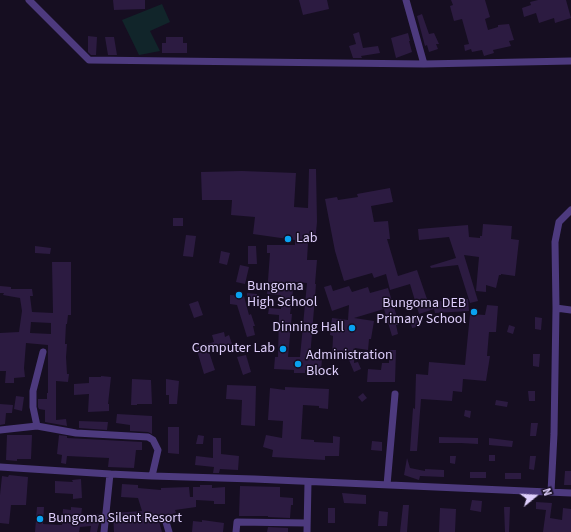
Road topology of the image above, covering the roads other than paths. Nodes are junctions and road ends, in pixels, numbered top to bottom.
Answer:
1 (29, 0) edge
2 (406, 0) edge
3 (571, 61) edge
4 (424, 64) junction
5 (571, 210) edge
6 (556, 308) junction
7 (571, 310) edge
8 (43, 352) dead end
9 (395, 394) dead end
10 (37, 426) junction
11 (0, 430) edge
12 (0, 467) edge
13 (110, 474) junction
14 (152, 476) junction
15 (308, 482) junction
16 (387, 485) junction
17 (551, 492) junction
18 (571, 494) edge
19 (166, 522) dead end
20 (307, 523) junction
21 (104, 532) edge
22 (169, 532) edge
23 (236, 532) edge
24 (307, 532) edge

1 - 4 street
2 - 4 street
3 - 4 street
5 - 6 street
6 - 7 street
6 - 17 street
8 - 10 street
9 - 16 street
10 - 11 street
10 - 14 street
12 - 13 street
13 - 14 street
13 - 21 street
14 - 15 street
15 - 16 street
15 - 20 street
16 - 17 street
17 - 18 street
19 - 22 street
20 - 23 street
20 - 24 street

